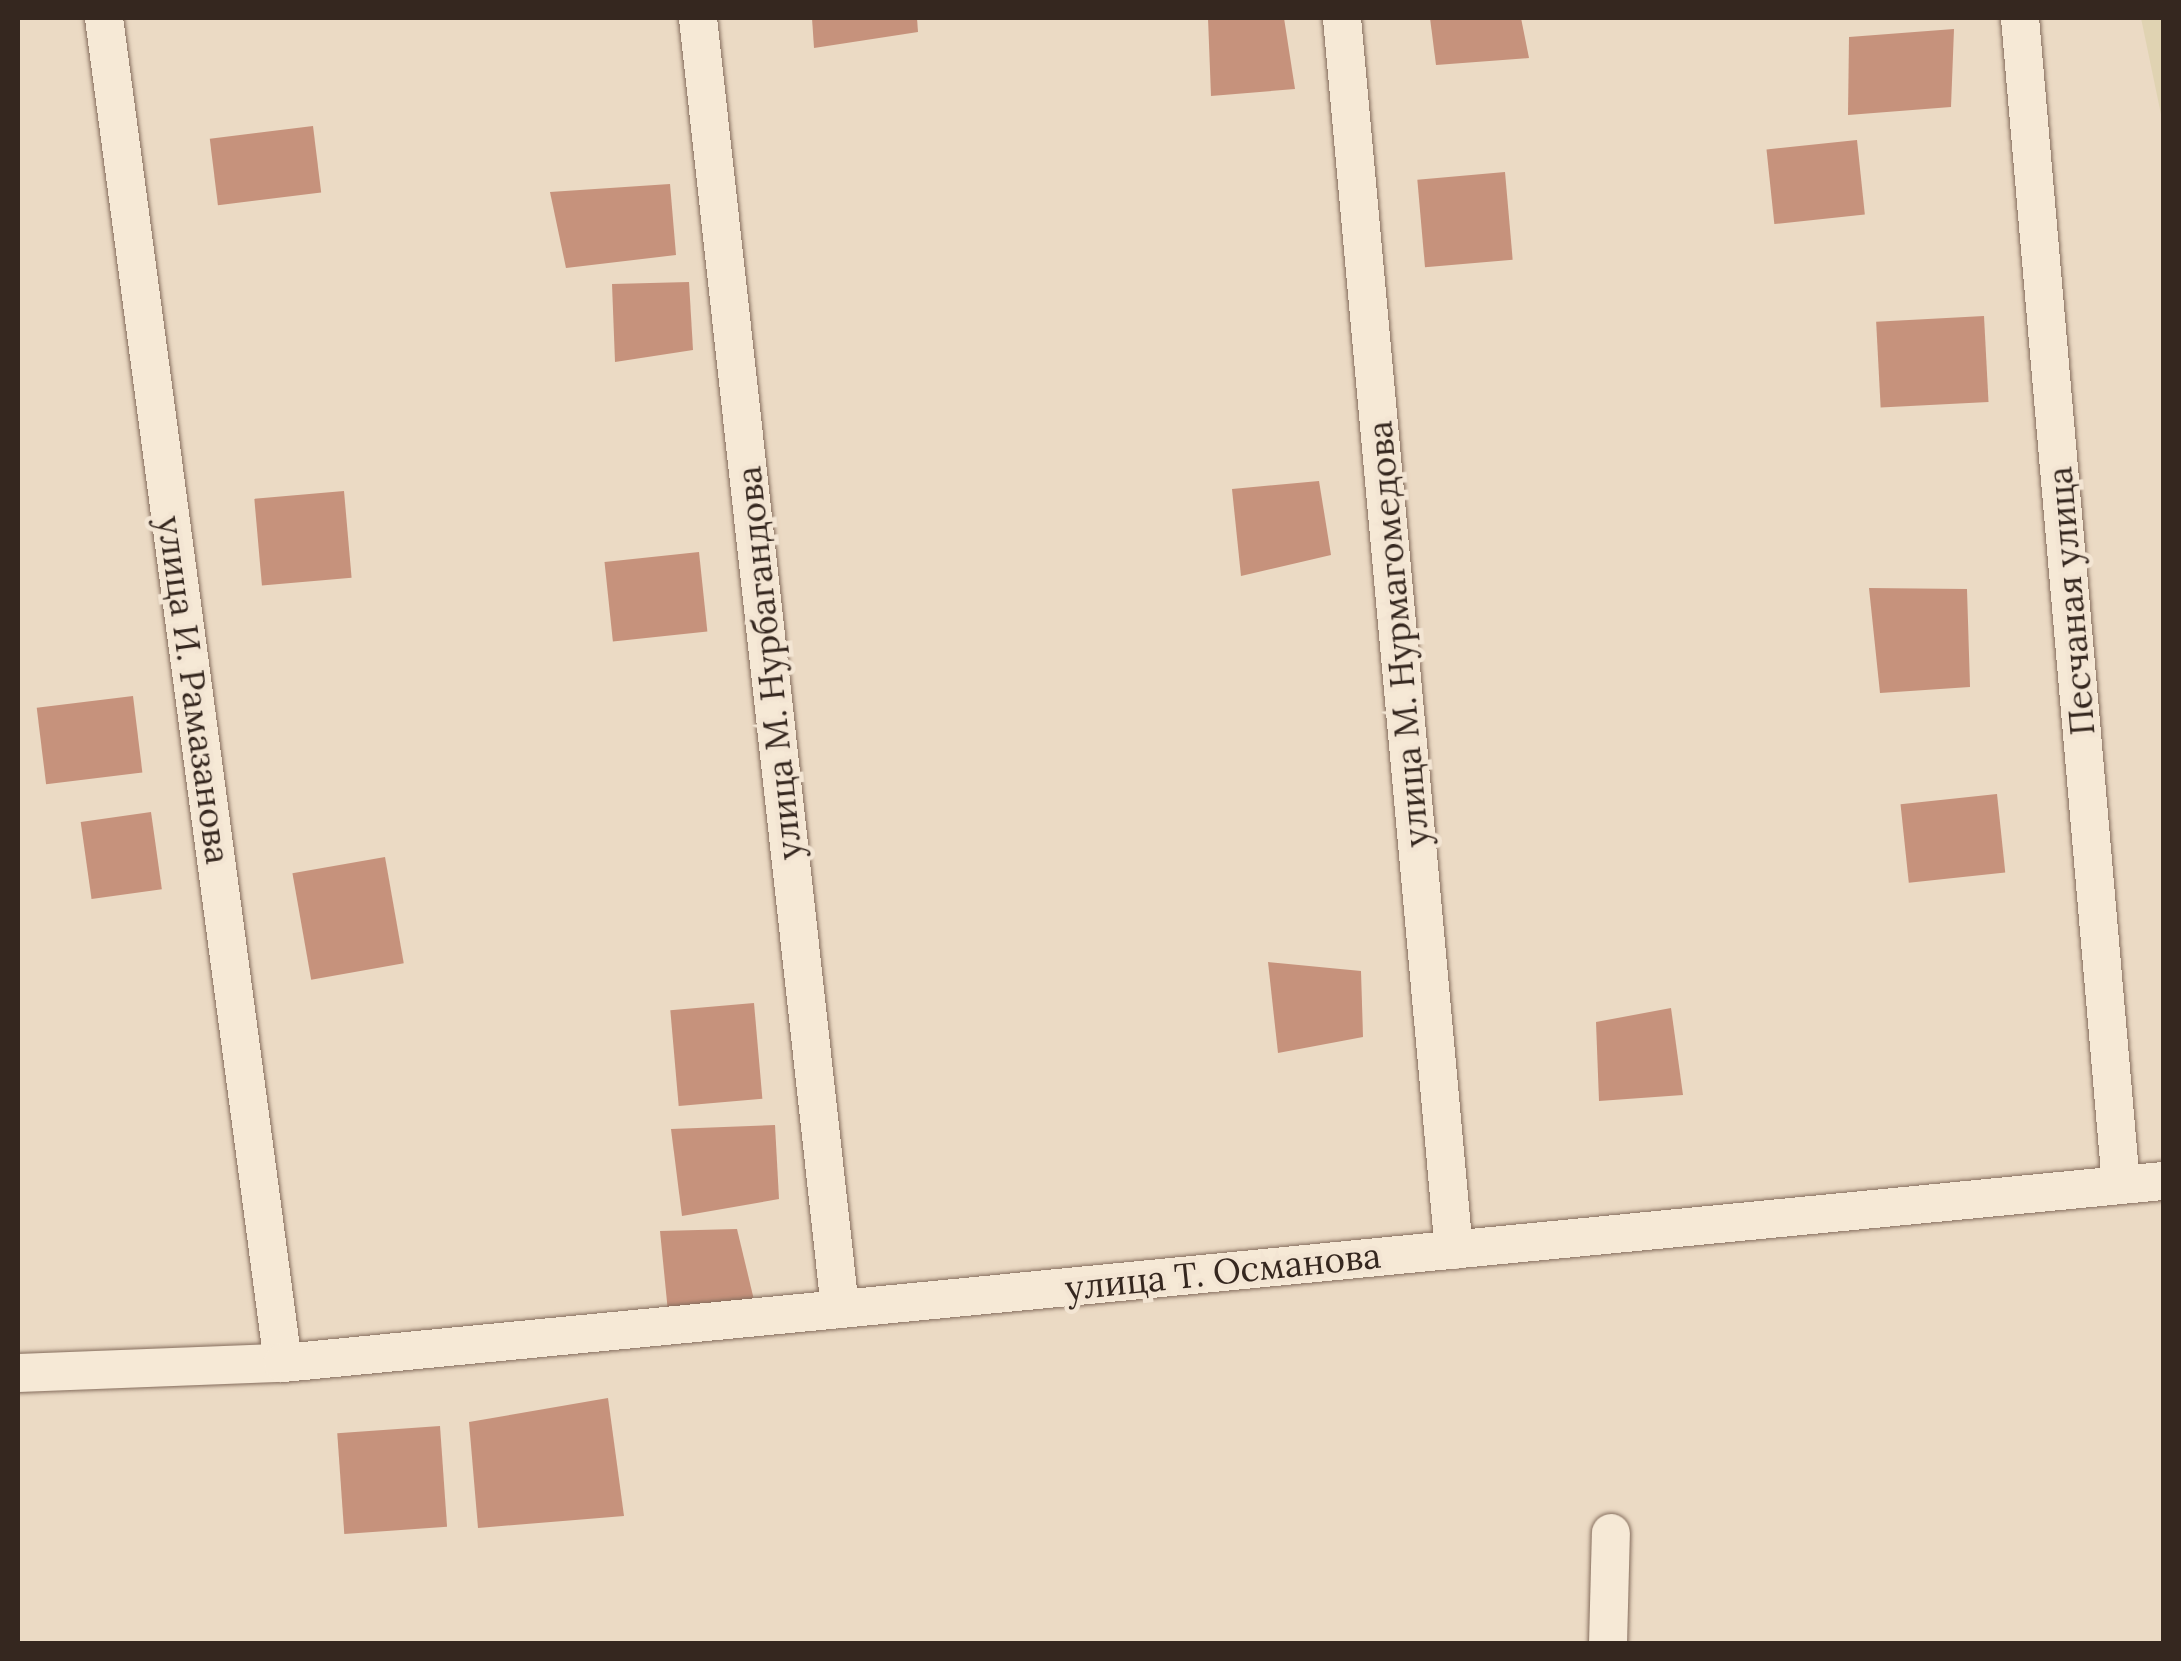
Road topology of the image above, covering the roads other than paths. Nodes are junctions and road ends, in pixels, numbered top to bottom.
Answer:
1 (104, 18) edge
2 (698, 18) edge
3 (1342, 18) edge
4 (2020, 18) edge
5 (2164, 1181) edge
6 (2121, 1185) junction
7 (1454, 1250) junction
8 (840, 1309) junction
9 (283, 1363) junction
10 (18, 1372) edge
11 (1611, 1533) dead end
12 (1608, 1644) edge

1 - 9 street, улица И. Рамазанова
2 - 8 street, улица М. Нурбагандова
3 - 7 street, улица М. Нурмагомедова
4 - 6 street, Песчаная улица
5 - 6 street, улица Т. Османова
6 - 7 street, улица Т. Османова
7 - 8 street, улица Т. Османова
8 - 9 street, улица Т. Османова
9 - 10 street, улица Т. Османова
11 - 12 street

